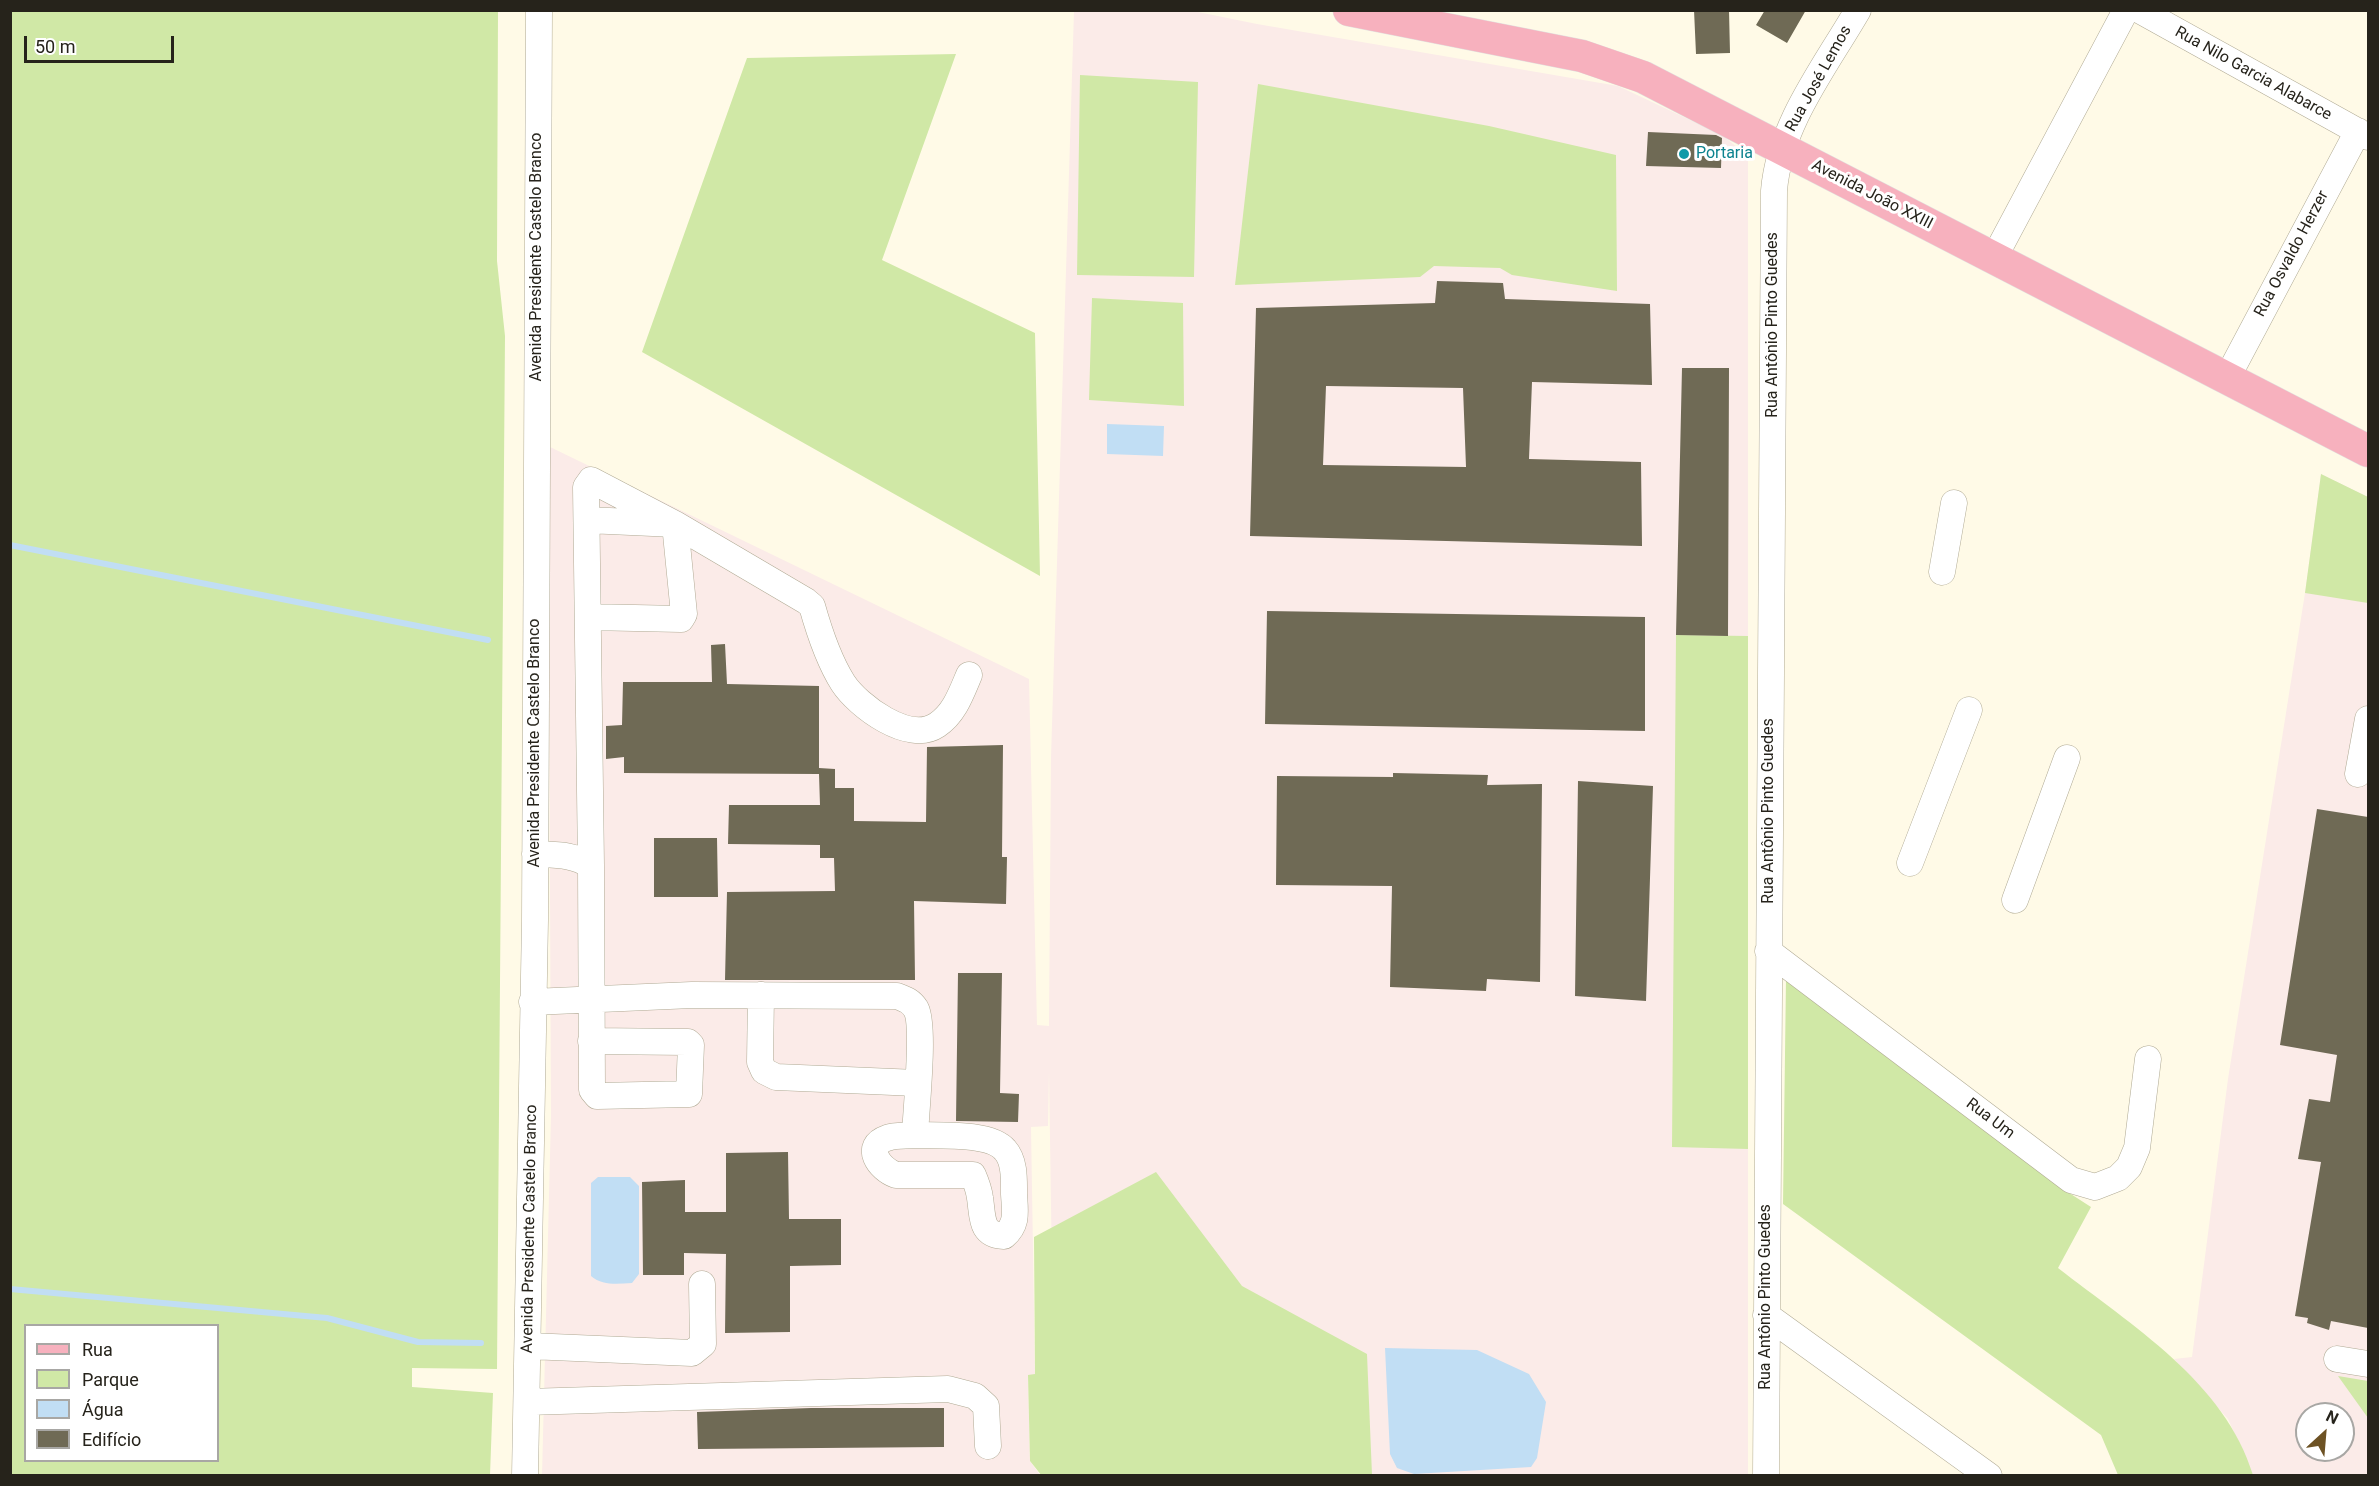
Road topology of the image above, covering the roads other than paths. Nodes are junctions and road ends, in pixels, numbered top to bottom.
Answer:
1 (539, 10) edge
2 (1349, 10) edge
3 (1858, 10) edge
4 (2126, 10) edge
5 (2139, 10) edge
6 (2363, 134) edge
7 (1782, 148) junction
8 (1994, 258) junction
9 (2227, 378) junction
10 (2368, 451) edge
11 (1954, 504) dead end
12 (587, 520) junction
13 (675, 524) junction
14 (1942, 572) dead end
15 (588, 617) junction
16 (969, 675) dead end
17 (1969, 711) dead end
18 (2368, 719) edge
19 (2067, 758) dead end
20 (2358, 774) dead end
21 (535, 854) junction
22 (1910, 863) dead end
23 (591, 866) junction
24 (2015, 900) dead end
25 (1768, 951) junction
26 (761, 995) junction
27 (591, 999) junction
28 (532, 1002) junction
29 (591, 1041) dead end
30 (2148, 1059) dead end
31 (917, 1083) junction
32 (915, 1136) junction
33 (702, 1284) dead end
34 (1766, 1315) junction
35 (529, 1346) junction
36 (2337, 1359) dead end
37 (2368, 1364) edge
38 (527, 1402) junction
39 (988, 1446) dead end
40 (525, 1476) edge
41 (1766, 1476) edge
42 (1989, 1476) edge

1 - 21 street, Avenida Presidente Castelo Branco
2 - 7 main road, Avenida João XXIII
3 - 7 street, Rua José Lemos
4 - 8 street
5 - 6 street, Rua Nilo Garcia Alabarce
6 - 9 street, Rua Osvaldo Herzer
7 - 8 main road, Avenida João XXIII
7 - 25 street, Rua Antônio Pinto Guedes
8 - 9 main road, Avenida João XXIII
9 - 10 main road, Avenida João XXIII
11 - 14 street
12 - 13 street
12 - 13 street
12 - 15 street
13 - 15 street
13 - 16 street
15 - 23 street
17 - 22 street
18 - 20 street
19 - 24 street
21 - 23 street
21 - 28 street, Avenida Presidente Castelo Branco
23 - 27 street
25 - 30 street, Rua Um
25 - 34 street, Rua Antônio Pinto Guedes
26 - 27 street
26 - 31 street
26 - 31 street
27 - 28 street
27 - 29 street
28 - 35 street, Avenida Presidente Castelo Branco
31 - 32 street
32 - 32 street
33 - 35 street
34 - 41 street, Rua Antônio Pinto Guedes
34 - 42 street
35 - 38 street, Avenida Presidente Castelo Branco
36 - 37 street
38 - 39 street
38 - 40 street, Avenida Presidente Castelo Branco

